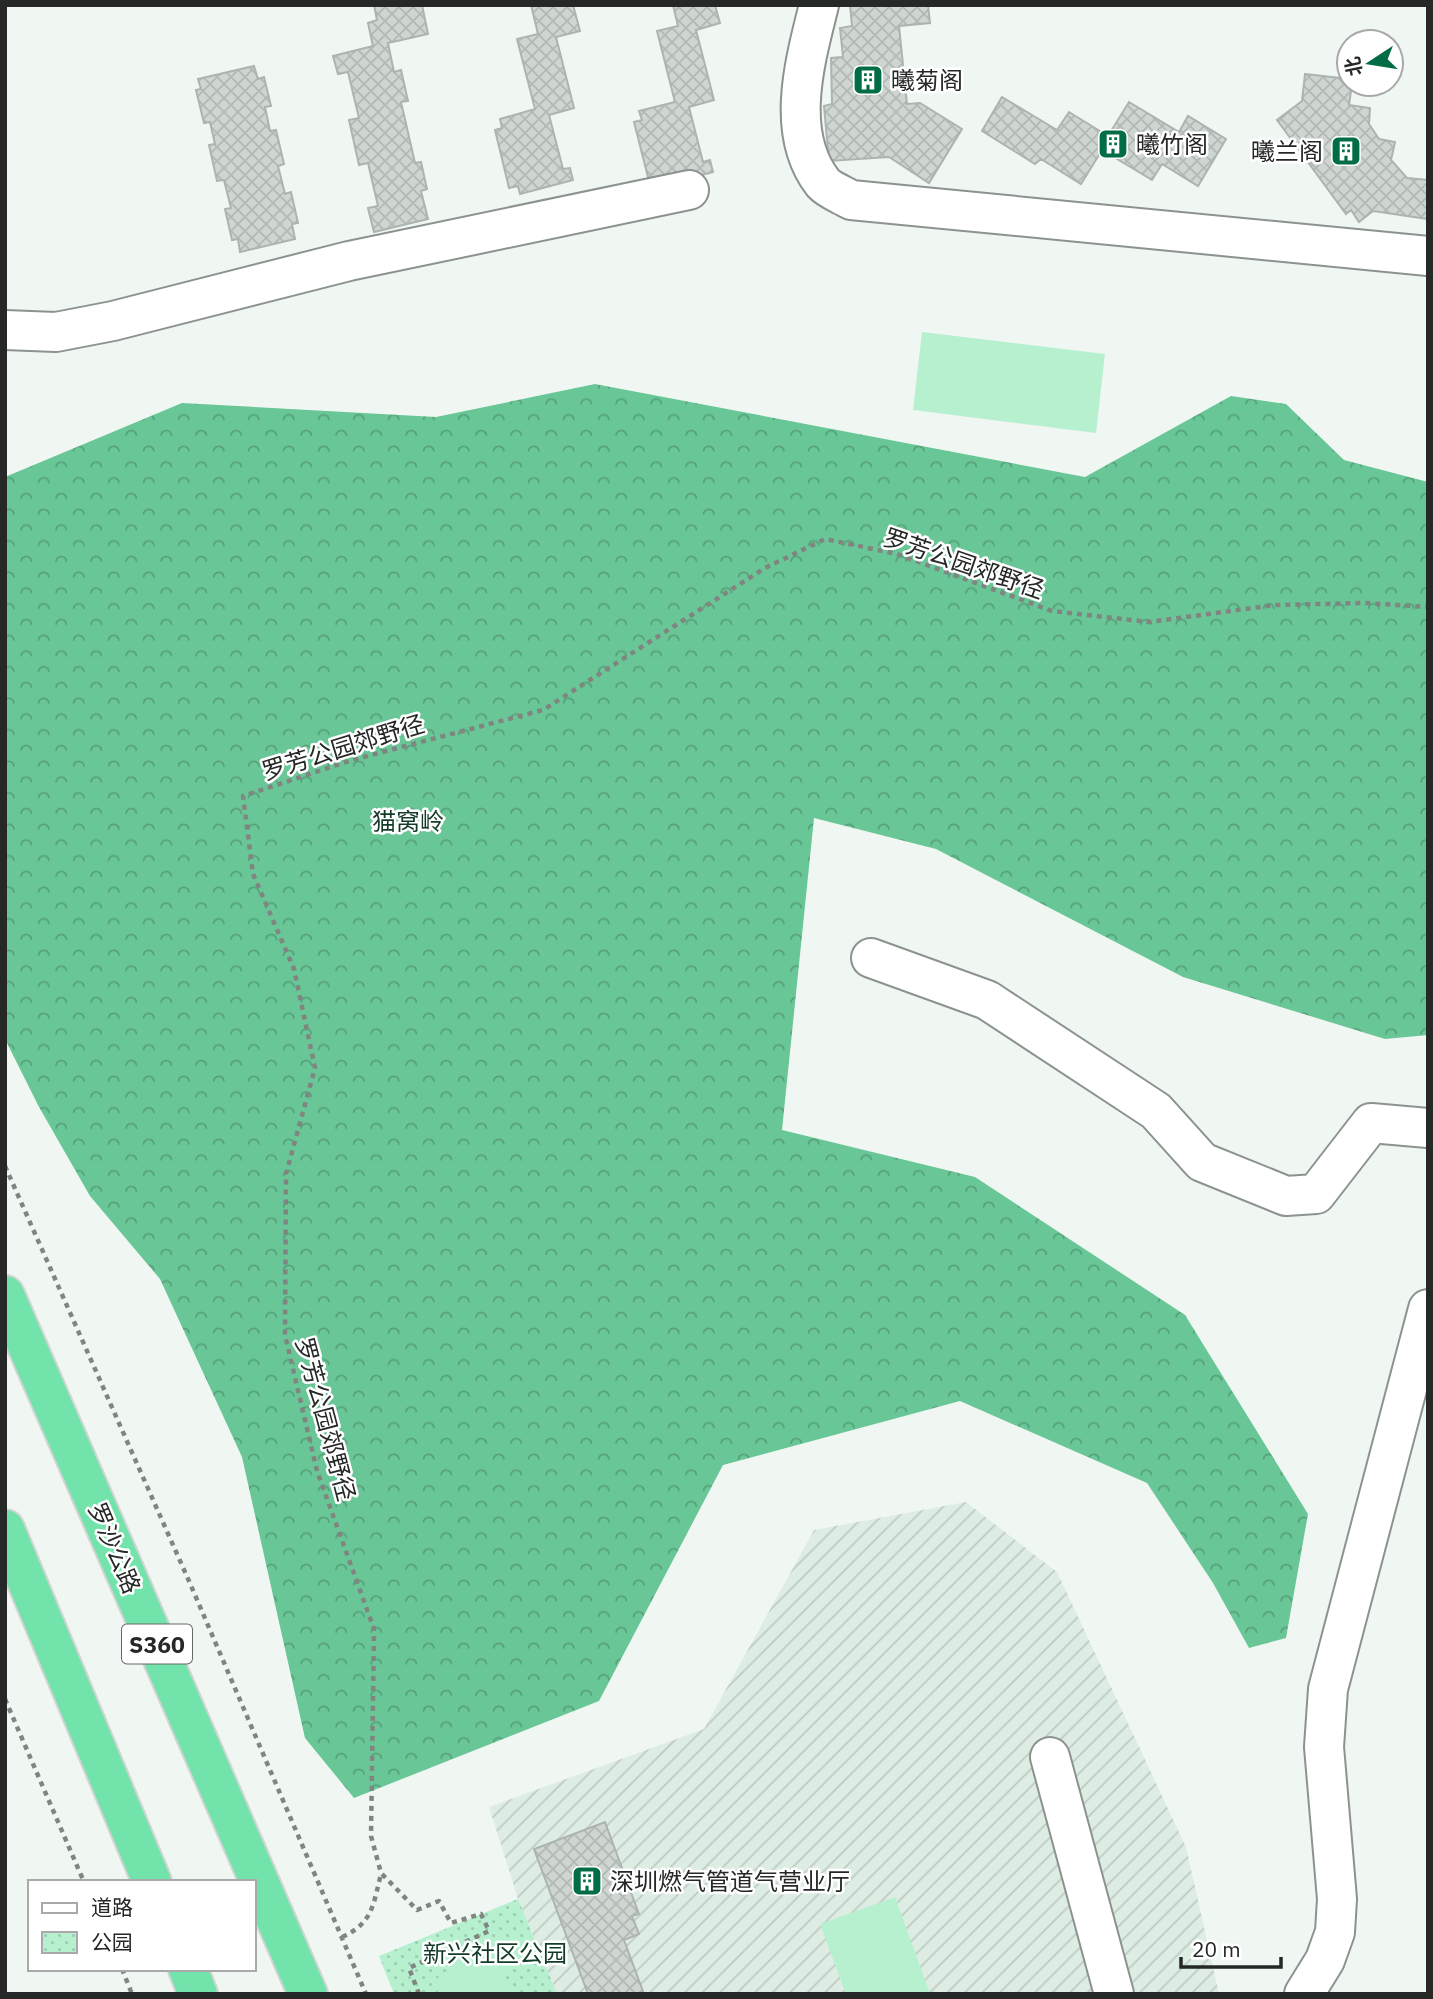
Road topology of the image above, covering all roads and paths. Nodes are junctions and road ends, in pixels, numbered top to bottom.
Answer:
1 (818, 5) edge
2 (689, 190) dead end
3 (1428, 256) edge
4 (5, 330) edge
5 (1428, 607) edge
6 (871, 958) dead end
7 (1428, 1128) edge
8 (5, 1166) edge
9 (5, 1295) edge
10 (1428, 1309) edge
11 (5, 1529) edge
12 (5, 1699) edge
13 (1050, 1757) dead end
14 (381, 1873) junction
15 (83, 1880) edge
16 (151, 1880) edge
17 (342, 1937) junction
18 (123, 1971) edge
19 (189, 1971) edge
20 (132, 1994) edge
21 (198, 1994) edge
22 (308, 1994) edge
23 (366, 1994) edge
24 (419, 1994) edge
25 (1114, 1994) edge
26 (1304, 1994) edge

1 - 3 street
2 - 4 street
5 - 14 path, 罗芳公园郊野径
6 - 7 street
8 - 17 path
9 - 22 highway, 罗沙公路 / S360
10 - 26 street
11 - 16 highway
12 - 15 path
13 - 25 street
14 - 17 path
14 - 24 path, 罗芳公园郊野径
17 - 23 path
18 - 20 path
19 - 21 highway

